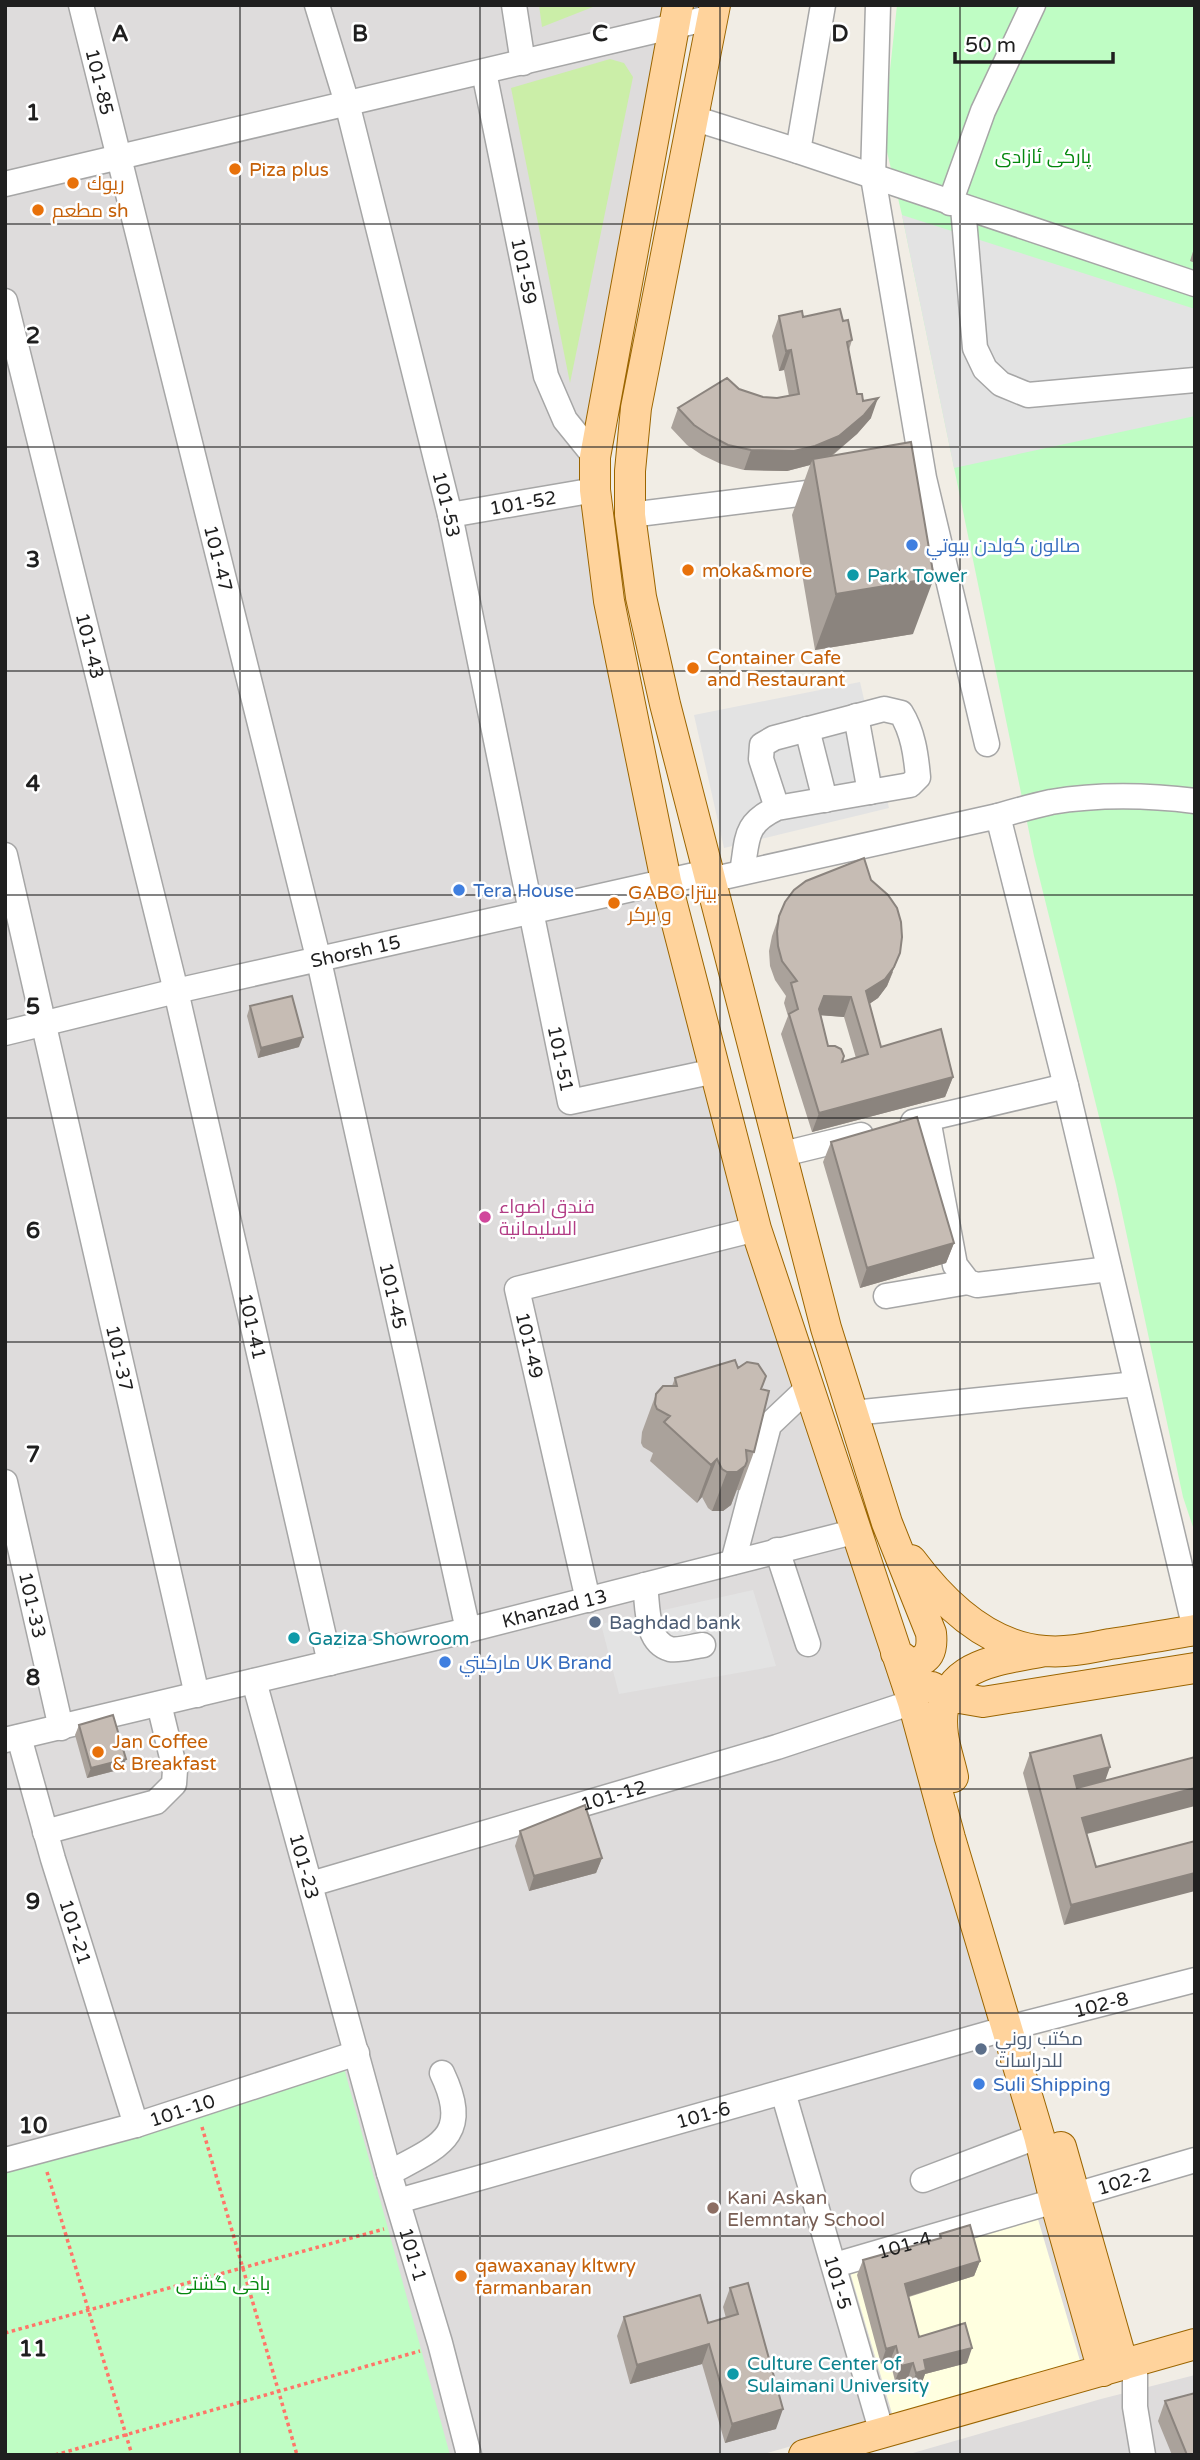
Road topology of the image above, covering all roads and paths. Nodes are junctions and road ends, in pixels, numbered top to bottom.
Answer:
1 (81, 5) edge
2 (317, 5) edge
3 (514, 5) edge
4 (823, 5) edge
5 (878, 5) edge
6 (1033, 5) edge
7 (714, 11) edge
8 (676, 16) edge
9 (523, 63) junction
10 (484, 72) junction
11 (347, 103) junction
12 (693, 118) junction
13 (798, 151) junction
14 (119, 156) junction
15 (873, 177) junction
16 (5, 184) edge
17 (956, 205) junction
18 (1195, 284) edge
19 (5, 301) edge
20 (1195, 380) edge
21 (595, 457) junction
22 (924, 478) junction
23 (898, 481) edge
24 (857, 486) edge
25 (594, 490) junction
26 (630, 515) junction
27 (450, 516) junction
28 (856, 716) junction
29 (807, 729) junction
30 (987, 744) dead end
31 (870, 792) junction
32 (825, 800) junction
33 (1195, 801) edge
34 (777, 808) junction
35 (998, 816) junction
36 (5, 855) edge
37 (742, 873) junction
38 (709, 876) junction
39 (666, 881) junction
40 (531, 911) junction
41 (319, 961) junction
42 (177, 991) junction
43 (44, 1023) junction
44 (5, 1033) edge
45 (715, 1071) junction
46 (1066, 1086) junction
47 (928, 1119) junction
48 (783, 1154) junction
49 (756, 1229) junction
50 (1109, 1269) junction
51 (968, 1282) junction
52 (886, 1296) dead end
53 (1136, 1384) junction
54 (807, 1389) junction
55 (853, 1413) junction
56 (5, 1482) edge
57 (887, 1523) junction
58 (857, 1531) junction
59 (778, 1550) junction
60 (733, 1562) junction
61 (645, 1585) junction
62 (587, 1601) junction
63 (468, 1630) junction
64 (1195, 1630) edge
65 (808, 1644) dead end
66 (703, 1645) dead end
67 (1045, 1651) junction
68 (896, 1653) junction
69 (330, 1662) junction
70 (1195, 1668) edge
71 (254, 1681) junction
72 (197, 1695) junction
73 (948, 1696) junction
74 (913, 1702) junction
75 (159, 1704) junction
76 (61, 1728) junction
77 (12, 1738) edge
78 (45, 1832) junction
79 (311, 1884) junction
80 (1195, 1980) edge
81 (1016, 2026) junction
82 (357, 2053) junction
83 (442, 2073) dead end
84 (783, 2092) junction
85 (201, 2122) dead end
86 (136, 2125) junction
87 (1039, 2136) junction
88 (5, 2160) edge
89 (1195, 2161) edge
90 (46, 2169) dead end
91 (390, 2173) junction
92 (923, 2179) dead end
93 (1065, 2198) junction
94 (401, 2212) junction
95 (835, 2265) junction
96 (242, 2267) junction
97 (89, 2310) junction
98 (5, 2333) edge
99 (440, 2343) junction
100 (1195, 2344) edge
101 (1120, 2366) junction
102 (278, 2390) junction
103 (882, 2433) junction
104 (126, 2434) junction
105 (55, 2455) edge
106 (132, 2455) edge
107 (296, 2455) edge
108 (469, 2455) edge
109 (804, 2455) edge
110 (1143, 2455) edge

1 - 14 street, 101-85
2 - 11 street, 101-53
3 - 9 street
4 - 13 street
5 - 15 street
6 - 17 street
7 - 8 street
7 - 12 main road
8 - 9 street
8 - 21 main road
9 - 10 street
10 - 11 street
10 - 21 street, 101-59
11 - 14 street
11 - 27 street, 101-53
12 - 13 street
12 - 26 main road
13 - 15 street
14 - 16 street
14 - 41 street, 101-47
15 - 17 street
15 - 22 street
17 - 18 street
17 - 20 street
19 - 42 street, 101-43
21 - 25 main road
22 - 23 street
22 - 30 street
24 - 26 street
25 - 27 street, 101-52
25 - 39 main road
26 - 38 main road
27 - 40 street, 101-53
28 - 29 street
28 - 31 street
28 - 31 street
29 - 32 street
29 - 34 street
31 - 32 street
32 - 34 street
33 - 35 street, Shorsh 15
34 - 37 street
35 - 37 street, Shorsh 15
35 - 46 street
36 - 43 street, 101-37
37 - 38 street, Shorsh 15
38 - 39 street, Shorsh 15
38 - 48 main road
39 - 40 street, Shorsh 15
39 - 45 main road
40 - 41 street, Shorsh 15
40 - 45 street, 101-51
41 - 42 street, Shorsh 15
41 - 63 street, 101-45
42 - 43 street, Shorsh 15
42 - 69 street, 101-41
43 - 44 street, Shorsh 15
43 - 72 street, 101-37
45 - 49 main road
46 - 47 street
46 - 50 street
47 - 48 street
47 - 51 street
48 - 55 main road
49 - 54 main road
49 - 62 street, 101-49
50 - 51 street
50 - 53 street
51 - 52 street
53 - 55 street
53 - 64 street
54 - 58 main road
54 - 60 street
55 - 57 main road
56 - 76 street, 101-33
57 - 58 main road
57 - 67 main road
57 - 68 main road
58 - 59 street, Khanzad 13
58 - 68 main road
59 - 60 street, Khanzad 13
59 - 65 street
60 - 61 street, Khanzad 13
61 - 62 street, Khanzad 13
61 - 66 street
62 - 63 street, Khanzad 13
63 - 69 street, Khanzad 13
64 - 67 main road
67 - 73 main road
68 - 73 main road
68 - 74 main road
69 - 71 street, Khanzad 13
70 - 73 main road
71 - 72 street, Khanzad 13
71 - 79 street, 101-23
72 - 75 street, Khanzad 13
73 - 81 main road
74 - 79 street, 101-12
74 - 81 main road
75 - 76 street, Khanzad 13
75 - 78 street
76 - 77 street, Khanzad 13
77 - 78 street, 101-21
78 - 86 street, 101-21
79 - 82 street, 101-23
80 - 81 street, 102-8
81 - 84 street, 101-6
81 - 87 main road
81 - 93 main road
82 - 86 street, 101-10
82 - 91 street, 101-1
83 - 91 street
84 - 94 street, 101-6
84 - 95 street, 101-5
85 - 96 path
86 - 88 street, 101-10
87 - 92 street
87 - 93 main road
89 - 93 street, 102-2
90 - 97 path
91 - 94 street, 101-1
93 - 95 street, 101-4
93 - 101 main road
94 - 96 path
94 - 99 street, 101-1
95 - 103 street, 101-5
96 - 97 path
96 - 102 path
97 - 98 path
97 - 104 path
99 - 102 path
99 - 108 street, 101-1
100 - 101 main road
101 - 103 main road
101 - 110 street
102 - 104 path
102 - 107 path
103 - 109 main road
104 - 105 path
104 - 106 path

